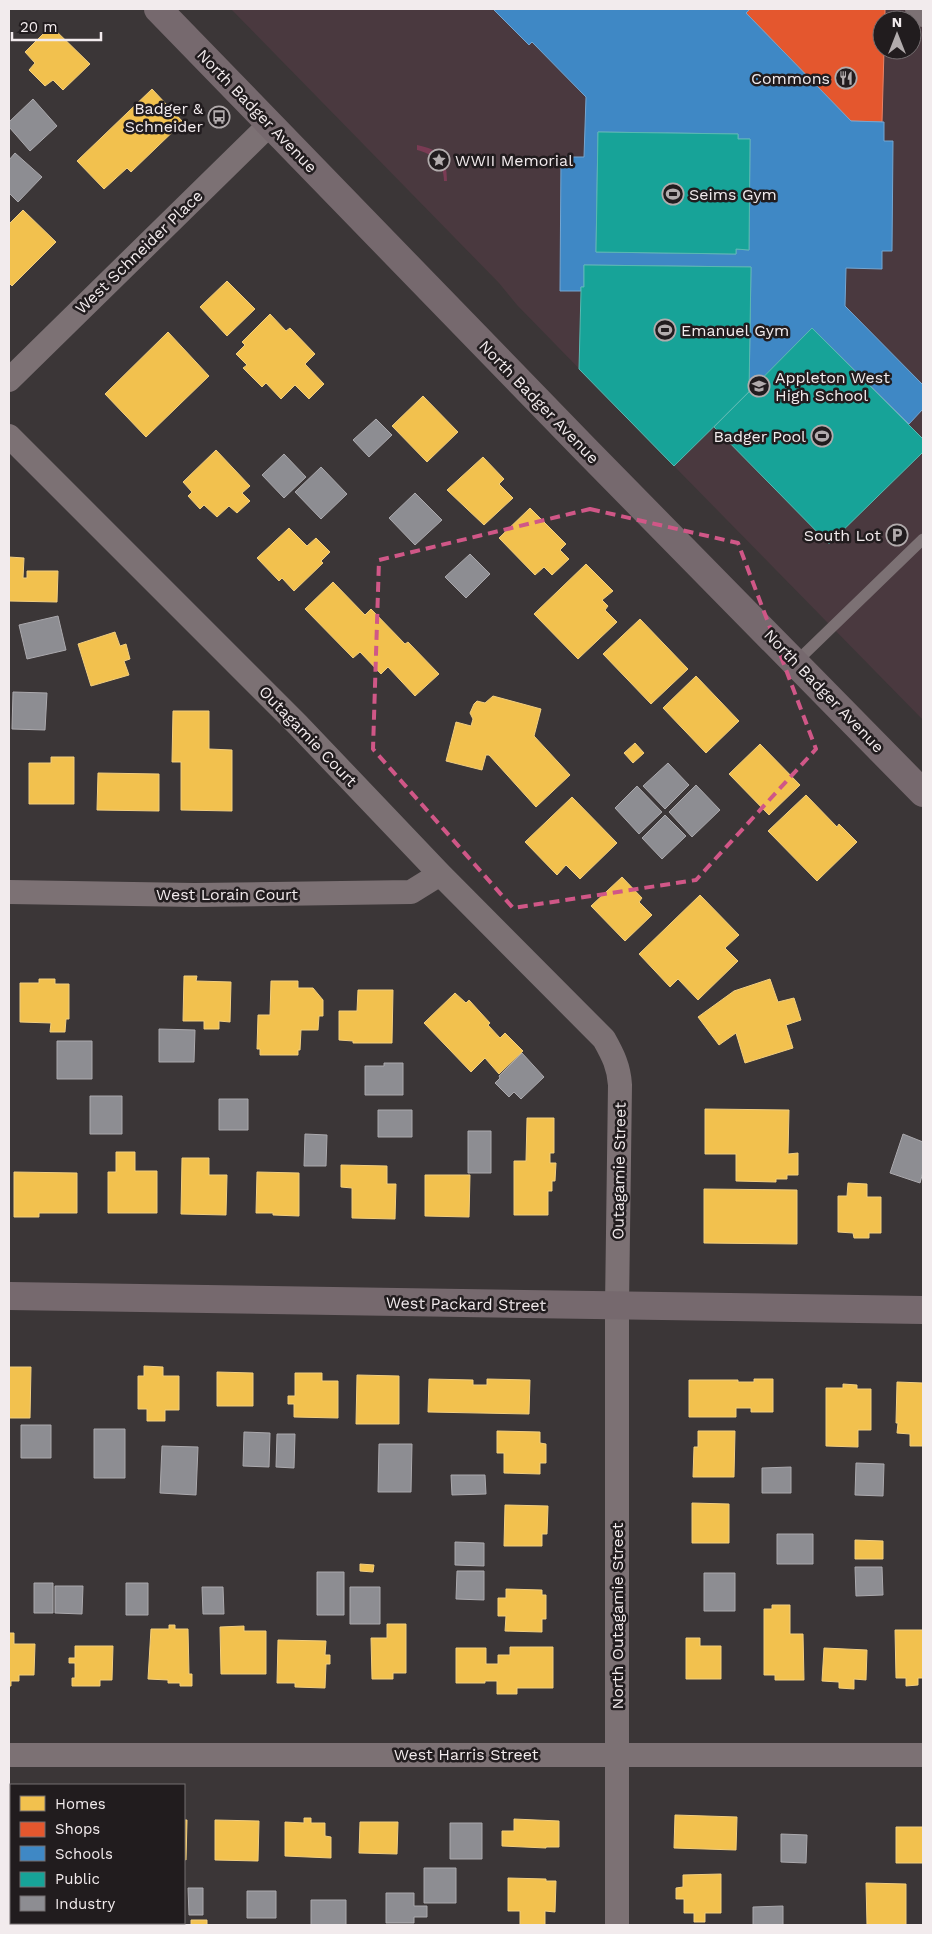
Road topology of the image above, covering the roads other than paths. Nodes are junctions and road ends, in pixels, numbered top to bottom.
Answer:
1 (158, 9) edge
2 (917, 9) edge
3 (923, 15) edge
4 (270, 124) junction
5 (9, 380) edge
6 (9, 436) edge
7 (923, 539) edge
8 (796, 662) junction
9 (923, 793) edge
10 (440, 874) junction
11 (9, 892) edge
12 (604, 1039) joint
13 (9, 1296) edge
14 (617, 1306) junction
15 (923, 1310) edge
16 (616, 1754) junction
17 (9, 1755) edge
18 (923, 1755) edge
19 (617, 1925) edge

1 - 4 main road, North Badger Avenue
2 - 3 street
4 - 5 street, West Schneider Place
4 - 8 main road, North Badger Avenue
6 - 10 street, Outagamie Court
7 - 8 lane
8 - 9 main road, North Badger Avenue
10 - 11 street, West Lorain Court
10 - 12 street, Outagamie Court
12 - 14 street, Outagamie Street
13 - 14 main road, West Packard Street
14 - 15 main road, West Packard Street
14 - 16 street, North Outagamie Street
16 - 17 street, West Harris Street
16 - 18 street, West Harris Street
16 - 19 street, North Outagamie Street

